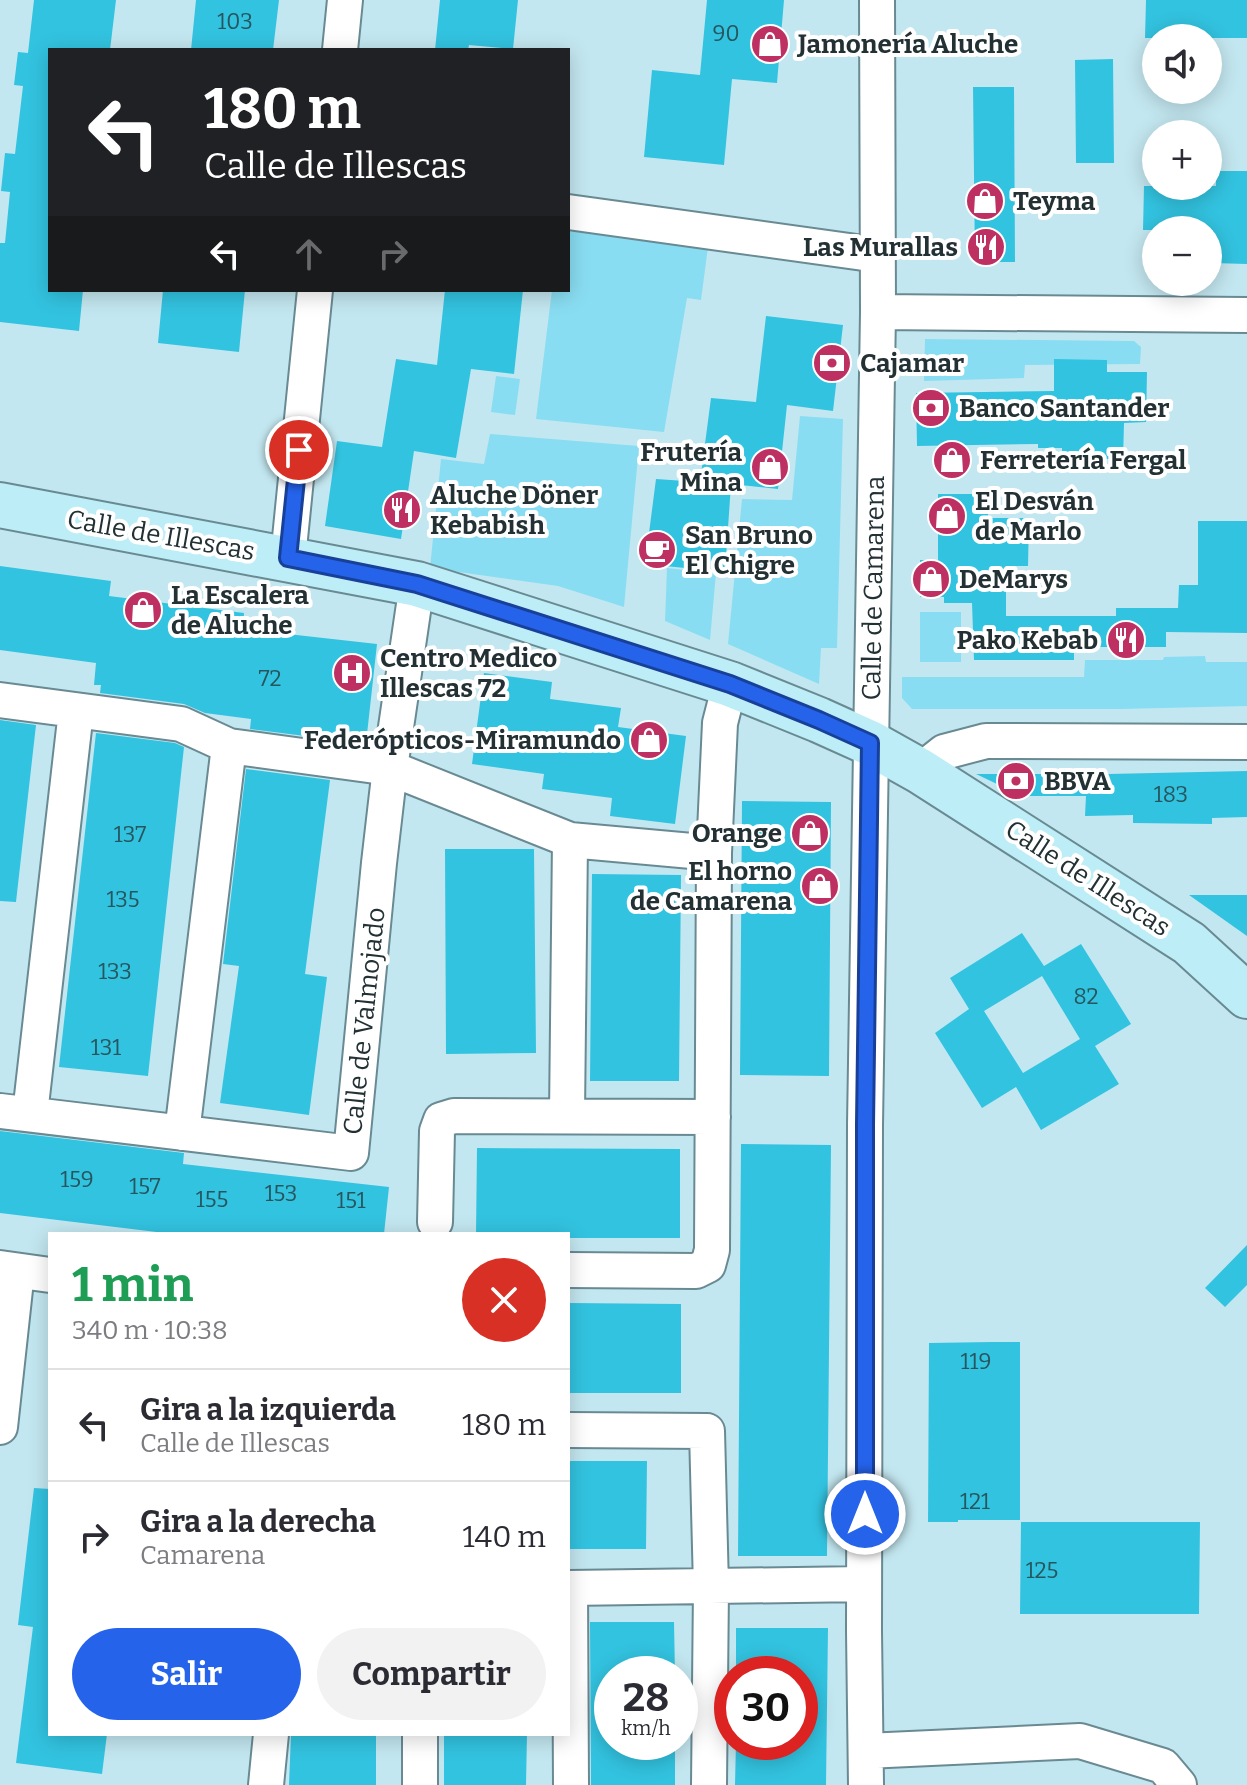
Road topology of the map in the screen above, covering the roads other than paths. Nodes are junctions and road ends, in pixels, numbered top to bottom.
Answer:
1 (345, 0) edge
2 (877, 0) edge
3 (340, 48) edge
4 (570, 212) edge
5 (878, 255) junction
6 (315, 292) edge
7 (878, 312) junction
8 (1247, 315) edge
9 (0, 505) edge
10 (288, 558) junction
11 (417, 584) junction
12 (730, 684) junction
13 (0, 700) edge
14 (76, 711) junction
15 (1247, 742) edge
16 (870, 743) junction
17 (229, 746) junction
18 (390, 768) junction
19 (920, 771) junction
20 (570, 840) junction
21 (714, 853) junction
22 (1247, 996) edge
23 (15, 1112) edge
24 (567, 1115) junction
25 (713, 1117) junction
26 (182, 1133) junction
27 (435, 1222) dead end
28 (570, 1270) edge
29 (22, 1271) edge
30 (0, 1427) edge
31 (570, 1430) edge
32 (864, 1584) junction
33 (711, 1587) junction
34 (570, 1588) edge
35 (570, 1686) edge
36 (271, 1736) edge
37 (420, 1736) edge
38 (866, 1751) junction
39 (266, 1785) edge
40 (420, 1785) edge
41 (571, 1785) edge
42 (709, 1785) edge
43 (866, 1785) edge
44 (1179, 1785) edge

1 - 3 street
2 - 5 street, Calle de Camarena
4 - 5 street
5 - 7 street, Calle de Camarena
6 - 10 street
7 - 8 street
7 - 16 street, Calle de Camarena
9 - 10 street, Calle de Illescas
10 - 11 street, Calle de Illescas
11 - 12 street, Calle de Illescas
11 - 18 street
12 - 16 street, Calle de Illescas
12 - 21 street
13 - 14 street
14 - 17 street
14 - 23 street, Calle de Valmojado
15 - 19 street
16 - 19 street, Calle de Illescas
16 - 32 street, Calle de Camarena
17 - 18 street
17 - 26 street
18 - 20 street
18 - 26 street, Calle de Valmojado
19 - 22 street, Calle de Illescas
20 - 21 street
20 - 24 street
21 - 25 street
23 - 26 street, Calle de Valmojado
24 - 25 street
24 - 27 street
25 - 28 street
29 - 30 street
31 - 33 street
32 - 33 street
32 - 38 street, Calle de Camarena
33 - 34 street
33 - 42 street
35 - 41 street
36 - 39 street
37 - 40 street
38 - 43 street, Calle de Camarena
38 - 44 street

